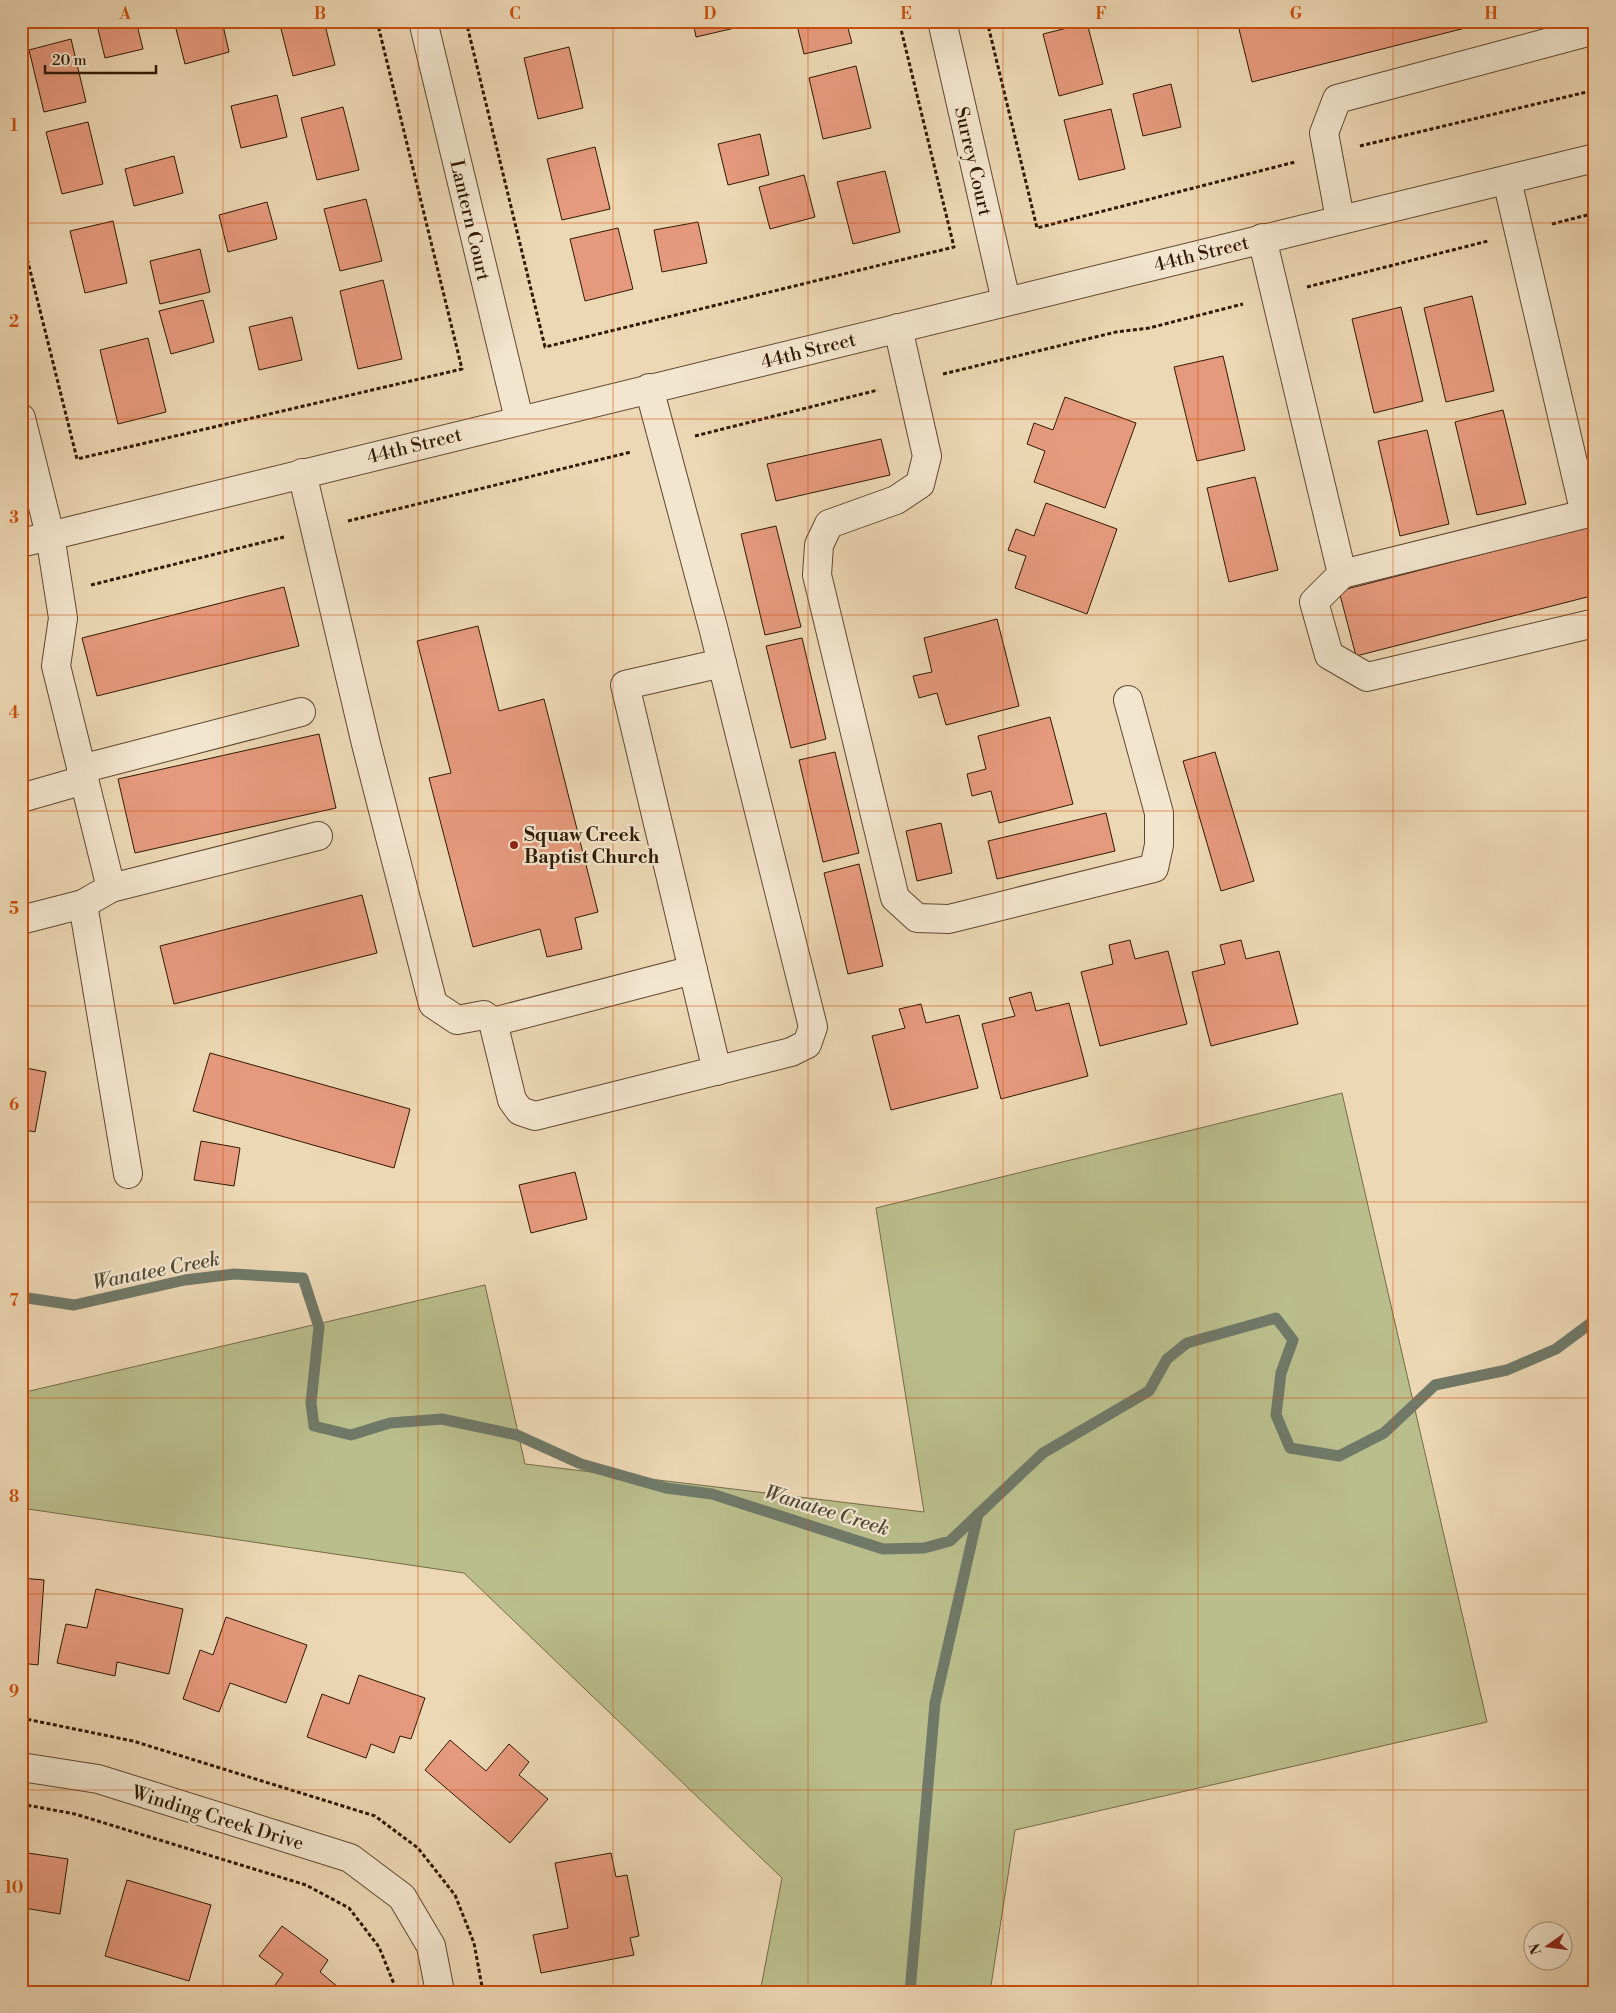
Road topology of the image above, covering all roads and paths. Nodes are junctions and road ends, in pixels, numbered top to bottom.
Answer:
1 (377, 21) edge
2 (423, 21) edge
3 (466, 21) edge
4 (899, 21) edge
5 (942, 21) edge
6 (987, 21) edge
7 (1595, 30) edge
8 (1595, 90) edge
9 (1328, 154) junction
10 (1595, 158) edge
11 (1507, 180) junction
12 (1595, 213) edge
13 (1340, 219) junction
14 (1520, 232) junction
15 (21, 234) edge
16 (1262, 238) junction
17 (1276, 295) junction
18 (1006, 301) junction
19 (898, 328) junction
20 (910, 382) junction
21 (649, 388) junction
22 (21, 418) edge
23 (519, 419) junction
24 (664, 444) junction
25 (302, 473) junction
26 (1590, 514) edge
27 (315, 529) junction
28 (50, 535) junction
29 (21, 543) edge
30 (1342, 574) junction
31 (59, 593) junction
32 (1595, 623) edge
33 (722, 662) junction
34 (1128, 700) dead end
35 (300, 712) dead end
36 (83, 775) junction
37 (21, 798) edge
38 (318, 836) dead end
39 (111, 888) junction
40 (83, 904) junction
41 (21, 920) edge
42 (693, 970) junction
43 (493, 1022) junction
44 (717, 1071) junction
45 (128, 1174) dead end
46 (21, 1767) edge
47 (21, 1804) edge
48 (394, 1992) edge
49 (440, 1992) edge

1 - 15 path
2 - 23 street, Lantern Court
3 - 4 path
5 - 18 street, Surrey Court
6 - 9 path
7 - 9 street
8 - 9 path
9 - 13 street
10 - 11 street, 44th Street
11 - 13 street, 44th Street
11 - 14 street
12 - 14 path
13 - 16 street, 44th Street
14 - 17 path
14 - 26 street
16 - 17 street
16 - 18 street, 44th Street
17 - 20 path
17 - 30 street
18 - 19 street, 44th Street
19 - 20 street
19 - 21 street, 44th Street
20 - 24 path
20 - 34 street
21 - 23 street, 44th Street
21 - 24 street
22 - 28 street
23 - 25 street, 44th Street
24 - 27 path
24 - 33 street
25 - 27 street
25 - 28 street, 44th Street
26 - 30 street
27 - 31 path
27 - 43 street
28 - 29 street, 44th Street
28 - 31 street
30 - 32 street
31 - 36 street
33 - 42 street
33 - 44 street
35 - 36 street
36 - 37 street
36 - 39 street
38 - 39 street
39 - 40 street
40 - 41 street
40 - 45 street
42 - 43 street
42 - 44 street
43 - 44 street
46 - 49 street, Winding Creek Drive
47 - 48 path

